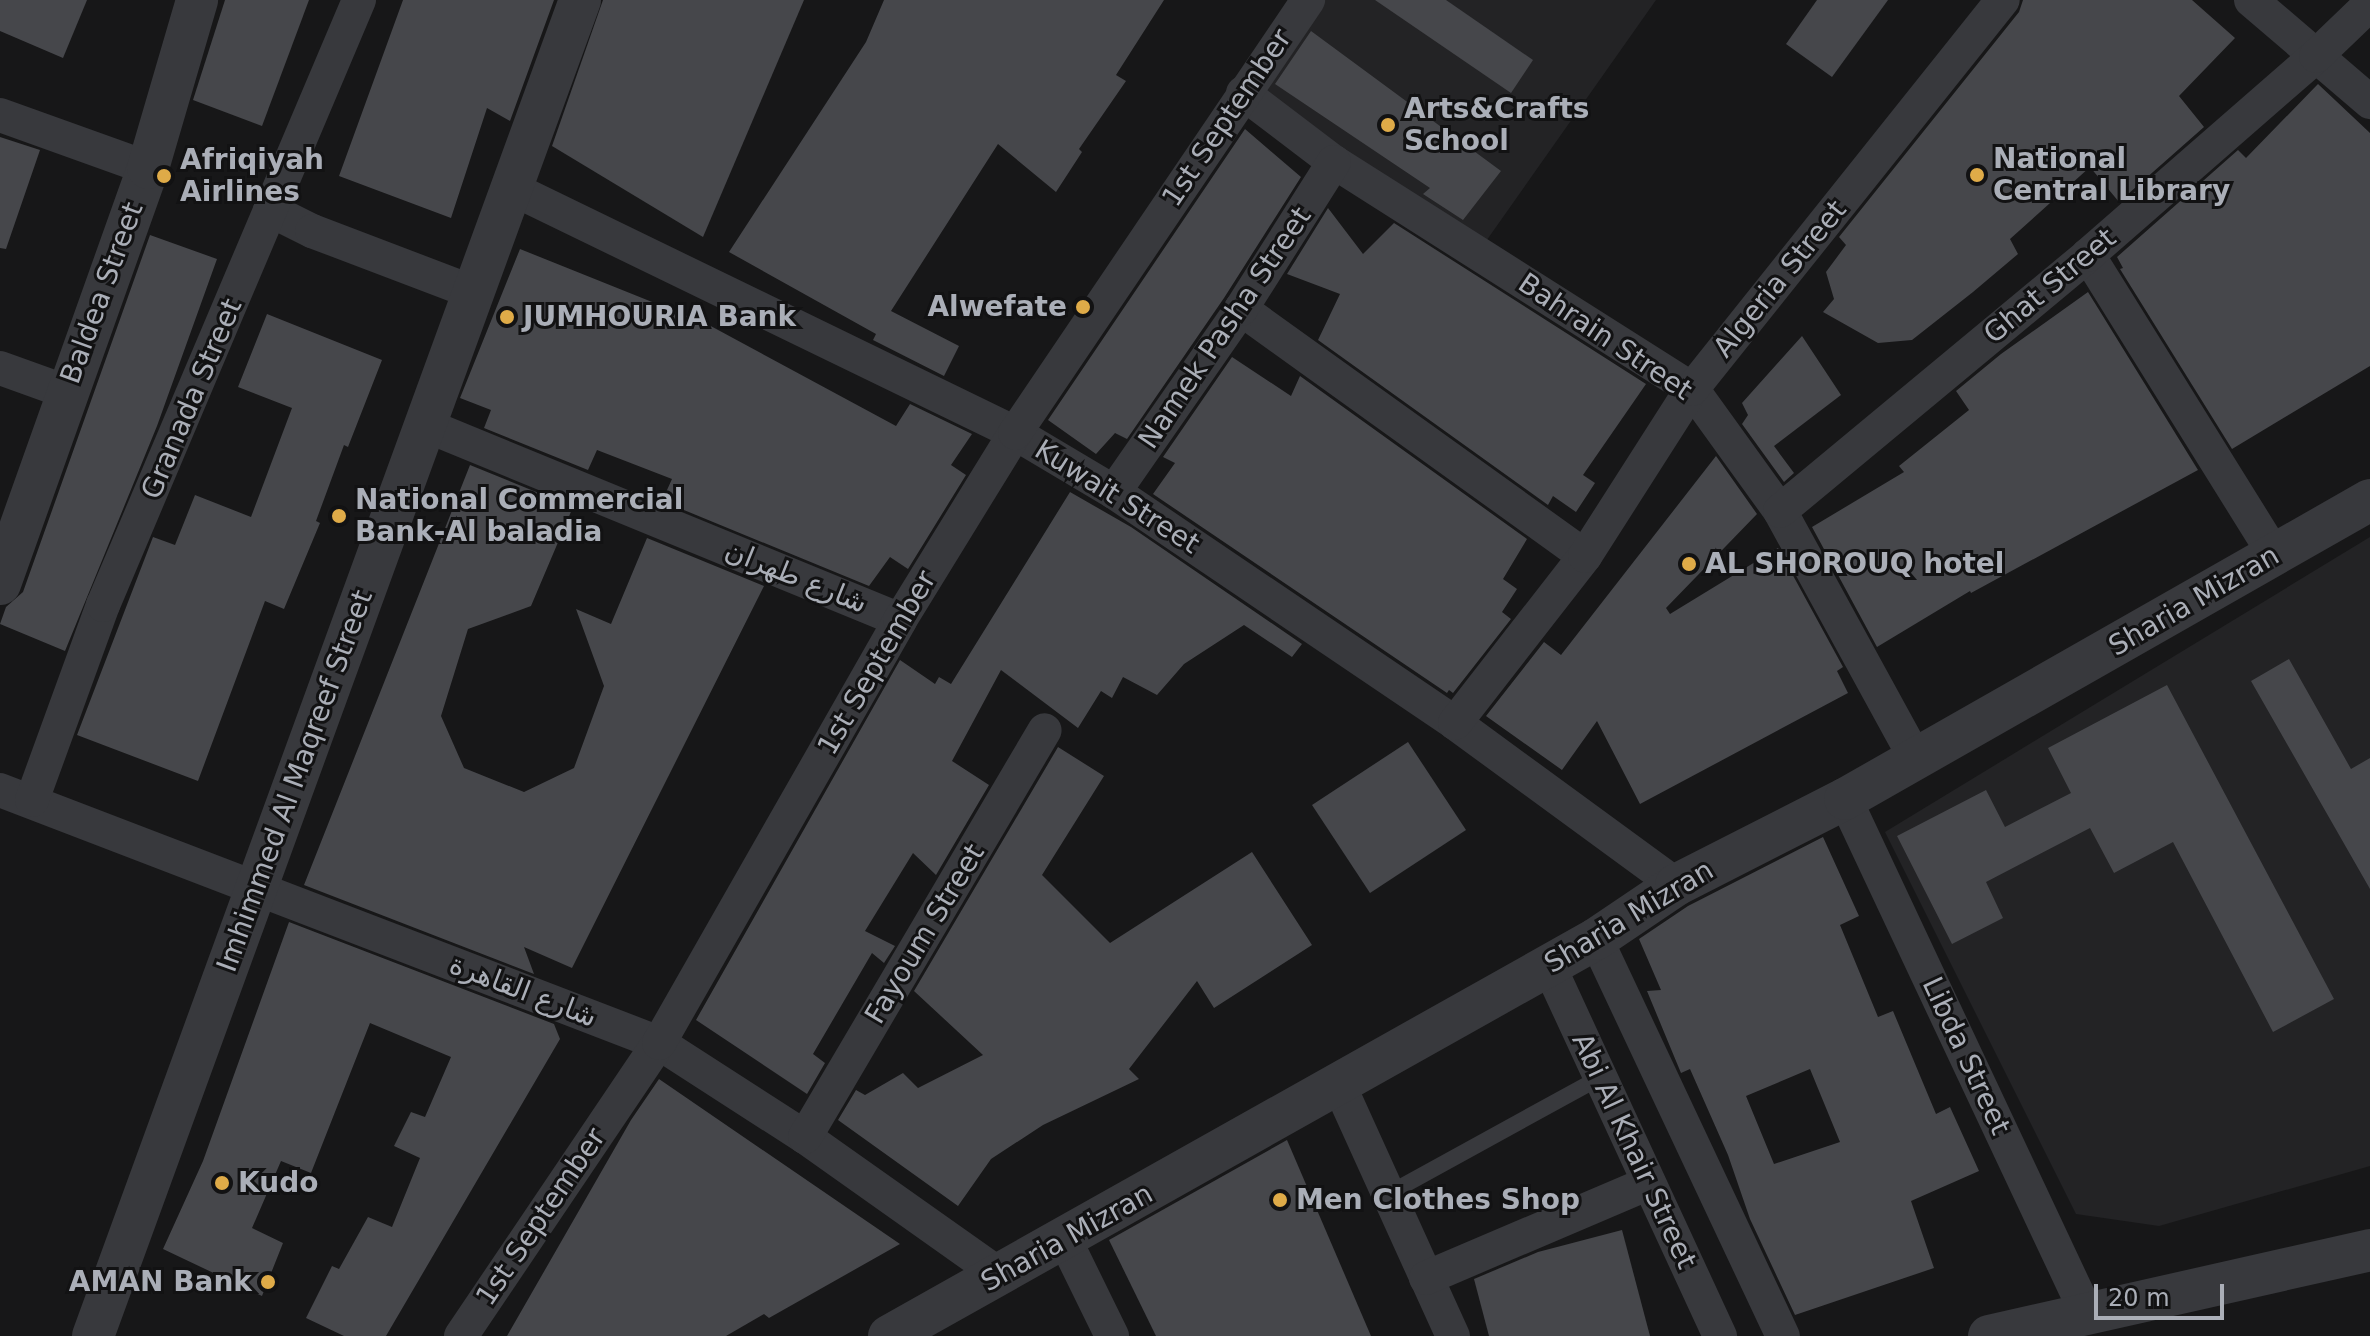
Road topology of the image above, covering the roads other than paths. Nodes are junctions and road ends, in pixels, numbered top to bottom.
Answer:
1 (197, 0) edge
2 (359, 0) edge
3 (580, 0) edge
4 (1308, 0) edge
5 (2003, 0) edge
6 (2251, 0) edge
7 (2370, 4) edge
8 (2316, 56) junction
9 (1243, 93) junction
10 (2370, 102) edge
11 (0, 115) edge
12 (1334, 162) junction
13 (148, 168) junction
14 (511, 188) junction
15 (270, 210) junction
16 (2088, 255) junction
17 (473, 292) junction
18 (1241, 309) junction
19 (0, 368) edge
20 (1692, 389) junction
21 (67, 392) junction
22 (425, 425) junction
23 (1015, 433) junction
24 (1114, 492) junction
25 (2370, 500) edge
26 (1780, 511) junction
27 (1585, 556) junction
28 (2275, 556) junction
29 (0, 584) edge
30 (900, 620) junction
31 (1455, 723) junction
32 (1045, 730) dead end
33 (1916, 759) junction
34 (16, 795) edge
35 (1845, 799) junction
36 (1676, 885) junction
37 (256, 889) junction
38 (1596, 939) junction
39 (1549, 966) junction
40 (659, 1043) junction
41 (1599, 1078) junction
42 (1339, 1085) junction
43 (805, 1137) junction
44 (1649, 1183) junction
45 (1388, 1194) junction
46 (1065, 1240) junction
47 (2370, 1250) edge
48 (1001, 1276) junction
49 (1426, 1278) junction
50 (2087, 1314) junction
51 (93, 1336) edge
52 (461, 1336) edge
53 (889, 1336) edge
54 (1112, 1336) edge
55 (1453, 1336) edge
56 (1720, 1336) edge
57 (1783, 1336) edge
58 (1989, 1336) edge

1 - 13 street, Baldea Street
2 - 15 street, Granada Street
3 - 14 street, Imhimmed Al Maqreef Street
4 - 9 street, 1st September
5 - 20 street, Algeria Street
6 - 8 street
7 - 8 street, Ghat Street
8 - 10 street
8 - 16 street, Ghat Street
9 - 12 street, Bahrain Street
9 - 23 street, 1st September
11 - 13 street
12 - 18 street, Namek Pasha Street
12 - 20 street, Bahrain Street
13 - 21 street, Baldea Street
14 - 17 street, Imhimmed Al Maqreef Street
14 - 23 street, Kuwait Street
15 - 17 street
15 - 34 street, Granada Street
16 - 26 street, Ghat Street
16 - 28 street
17 - 22 street, Imhimmed Al Maqreef Street
18 - 24 street, Namek Pasha Street
18 - 27 street
19 - 21 street
20 - 26 street, Bahrain Street
20 - 27 street, Algeria Street
21 - 29 street, Baldea Street
22 - 30 street, شارع طهران
22 - 37 street, Imhimmed Al Maqreef Street
23 - 24 street, Kuwait Street
23 - 30 street, 1st September
24 - 31 street, Kuwait Street
25 - 28 street, Sharia Mizran
26 - 33 street, Bahrain Street
27 - 31 street, Algeria Street
28 - 33 street, Sharia Mizran
30 - 40 street, 1st September
31 - 36 street, Kuwait Street
32 - 43 street, Fayoum Street
33 - 35 street, Sharia Mizran
34 - 37 street, شارع القاهرة
35 - 36 street, Sharia Mizran
35 - 50 street, Libda Street
36 - 38 street, Sharia Mizran
37 - 40 street, شارع القاهرة
37 - 51 street, Imhimmed Al Maqreef Street
38 - 39 street, Sharia Mizran
38 - 57 street
39 - 41 street, Abi Al Khair Street
39 - 42 street, Sharia Mizran
40 - 43 street, شارع القاهرة
40 - 52 street, 1st September
41 - 44 street, Abi Al Khair Street
41 - 45 lane
42 - 45 street
42 - 46 street, Sharia Mizran
43 - 48 street, شارع القاهرة
44 - 49 street
44 - 56 street, Abi Al Khair Street
45 - 49 street
46 - 48 street, Sharia Mizran
46 - 54 street
47 - 50 street
48 - 53 street, Sharia Mizran
49 - 55 street
50 - 58 street

